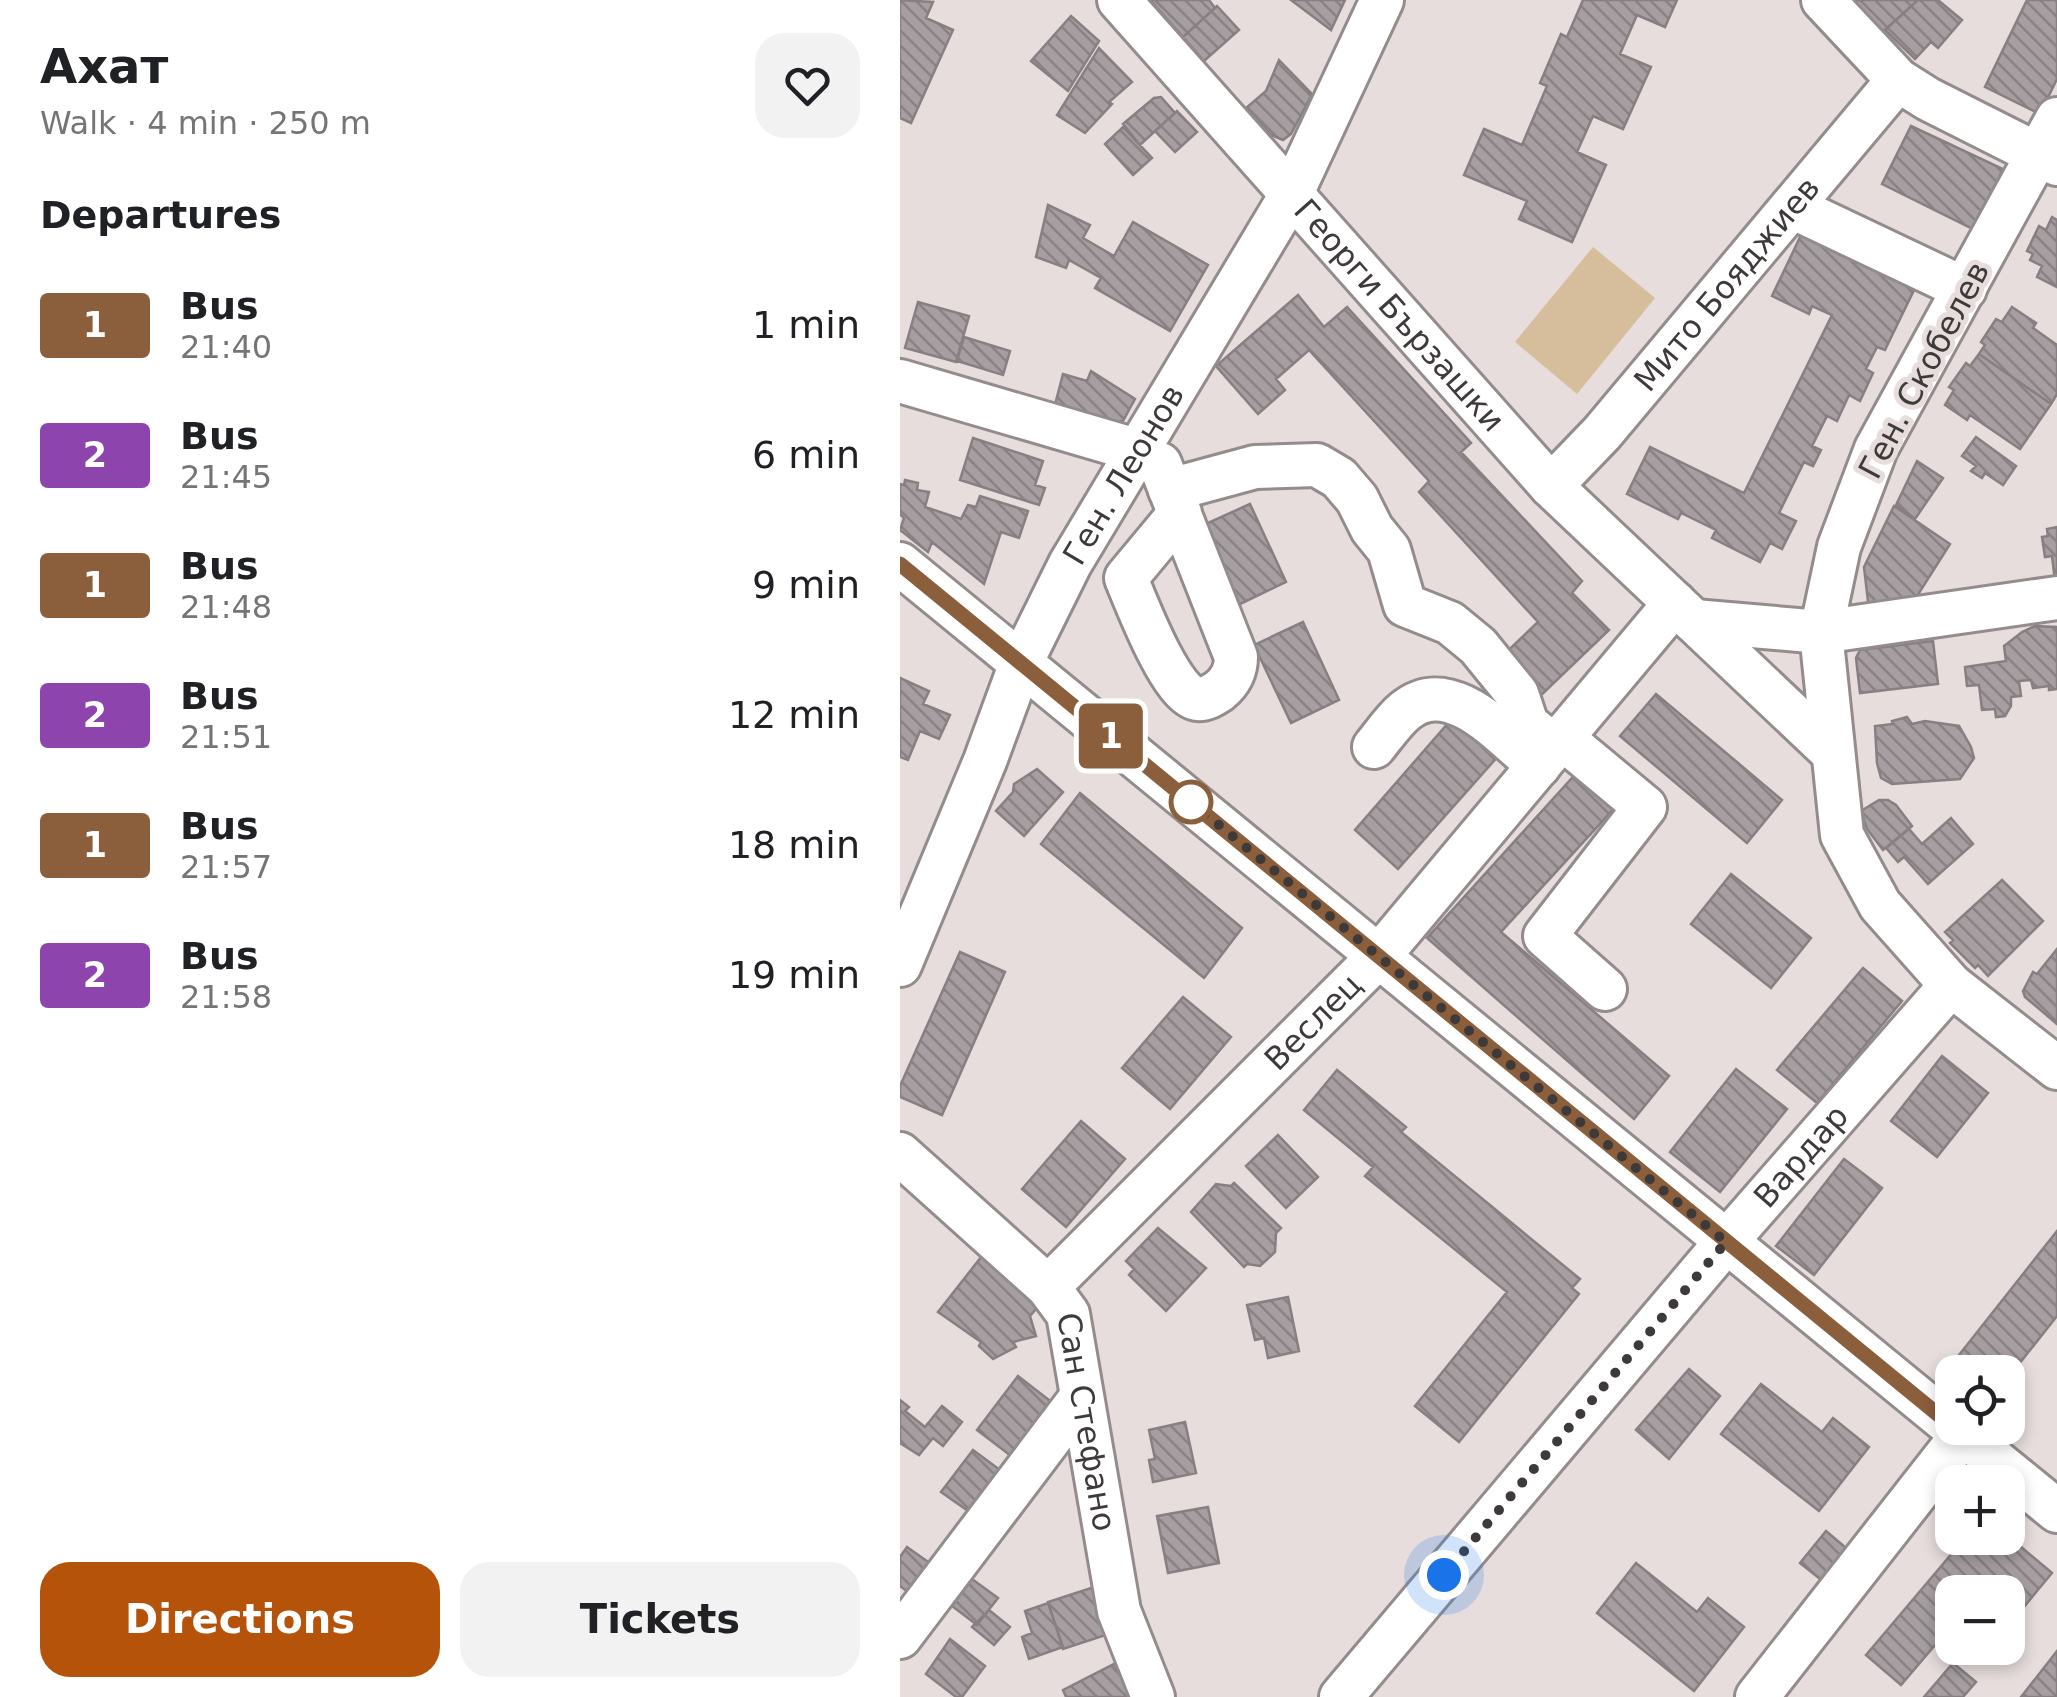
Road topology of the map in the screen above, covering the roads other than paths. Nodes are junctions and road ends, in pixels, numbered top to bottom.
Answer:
1 (1119, 0) edge
2 (1382, 0) edge
3 (1824, 0) edge
4 (1898, 80) junction
5 (2051, 146) edge
6 (1291, 195) junction
7 (1792, 206) junction
8 (1965, 289) junction
9 (900, 381) edge
10 (1144, 443) junction
11 (1551, 486) junction
12 (900, 564) edge
13 (2057, 598) edge
14 (1685, 612) junction
15 (1821, 632) junction
16 (1021, 663) junction
17 (1374, 747) dead end
18 (1552, 750) junction
19 (1832, 752) junction
20 (915, 888) edge
21 (1379, 956) junction
22 (900, 965) edge
23 (1951, 984) junction
24 (1604, 989) dead end
25 (2057, 1068) edge
26 (900, 1154) edge
27 (1726, 1242) junction
28 (1048, 1287) junction
29 (1080, 1399) junction
30 (1935, 1411) edge
31 (1945, 1445) edge
32 (1977, 1445) edge
33 (2057, 1511) edge
34 (900, 1637) edge
35 (1154, 1697) edge
36 (1341, 1697) edge
37 (1757, 1697) edge

1 - 6 street, Георги Бързашки
2 - 6 street, Ген. Леонов
3 - 4 street
4 - 5 street
4 - 7 street, Мито Бояджиев
5 - 8 street, Ген. Скобелев
6 - 10 street, Ген. Леонов
6 - 11 street, Георги Бързашки
7 - 8 street
7 - 11 street, Мито Бояджиев
8 - 15 street, Ген. Скобелев
9 - 10 street
10 - 16 street, Ген. Леонов
10 - 18 street
11 - 14 street, Георги Бързашки
12 - 16 street
13 - 15 street
14 - 15 street
14 - 18 street, Веслец
14 - 19 street, Георги Бързашки
15 - 19 street, Ген. Скобелев
16 - 20 street, Ген. Леонов
16 - 21 street
17 - 18 street
18 - 21 street, Веслец
18 - 24 street
19 - 23 street, Ген. Скобелев
20 - 22 street, Ген. Леонов
21 - 27 street
21 - 28 street, Веслец
23 - 25 street, Ген. Скобелев
23 - 27 street, Вардар
26 - 28 street, Сан Стефано
27 - 30 street
27 - 36 street, Вардар
28 - 29 street, Сан Стефано
29 - 34 street
29 - 35 street, Сан Стефано
31 - 37 street
32 - 33 street

